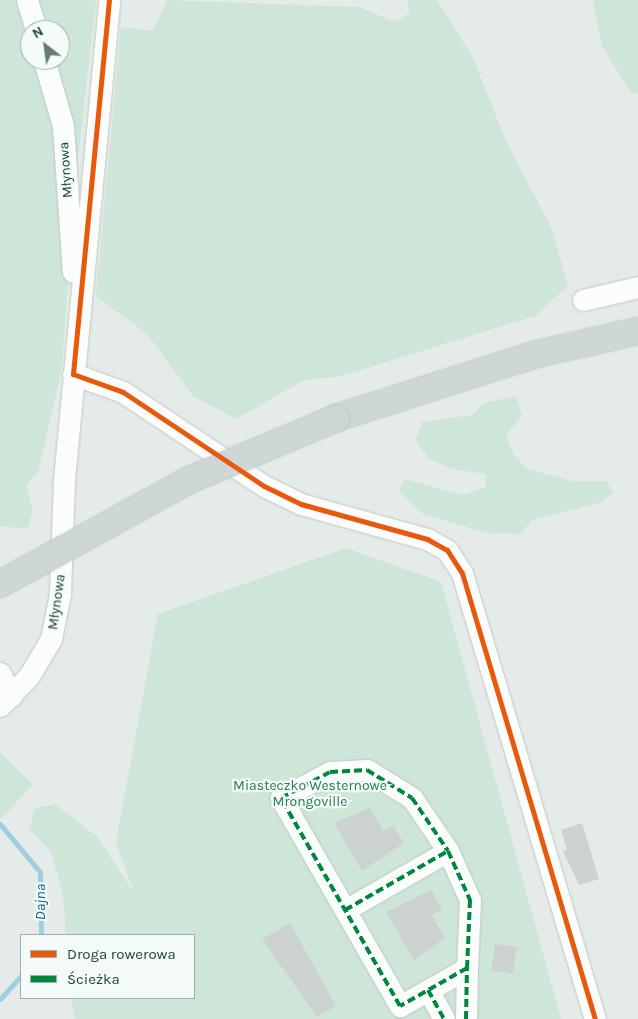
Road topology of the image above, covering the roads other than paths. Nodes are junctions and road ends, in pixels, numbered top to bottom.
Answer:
1 (27, 0) edge
2 (109, 0) edge
3 (33, 20) edge
4 (47, 70) edge
5 (82, 277) junction
6 (638, 287) edge
7 (583, 300) dead end
8 (638, 331) edge
9 (73, 374) junction
10 (0, 584) edge
11 (0, 672) edge
12 (6, 702) edge
13 (448, 851) junction
14 (345, 910) junction
15 (467, 968) junction
16 (428, 990) junction
17 (444, 1019) edge
18 (466, 1019) edge
19 (594, 1019) edge

1 - 3 street
2 - 5 street, Młynowa
4 - 5 street, Młynowa
5 - 9 street, Młynowa
6 - 7 street
8 - 10 main road, bridge
9 - 12 street, Młynowa
9 - 19 street
11 - 12 street
13 - 14 street
13 - 14 street
13 - 15 street
14 - 16 street
15 - 16 street
15 - 18 street
16 - 17 street

